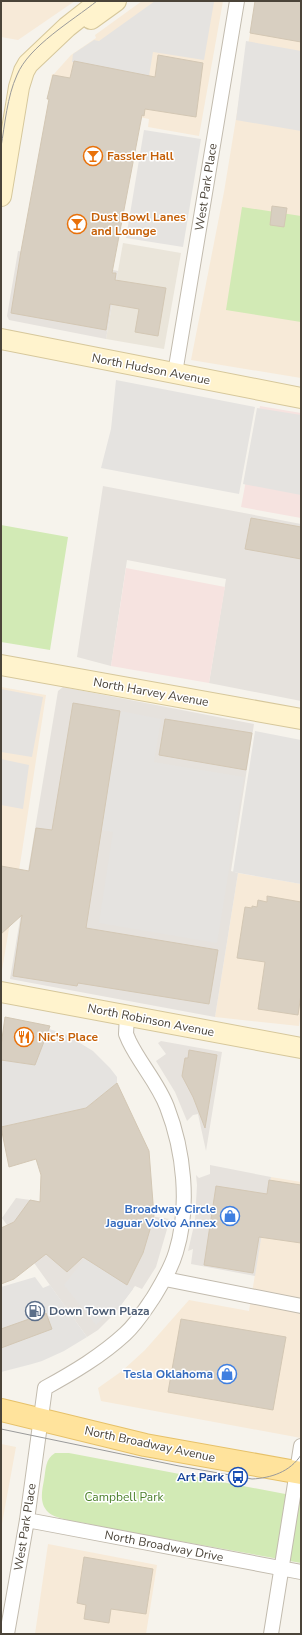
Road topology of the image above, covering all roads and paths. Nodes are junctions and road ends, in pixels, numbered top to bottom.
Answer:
1 (100, 1) edge
2 (116, 1) edge
3 (237, 1) edge
4 (44, 48) junction
5 (1, 196) edge
6 (1, 339) edge
7 (176, 373) junction
8 (301, 398) edge
9 (1, 665) edge
10 (301, 719) edge
11 (1, 992) edge
12 (127, 1016) junction
13 (301, 1048) edge
14 (165, 1279) junction
15 (301, 1306) edge
16 (1, 1410) edge
17 (40, 1420) junction
18 (301, 1446) edge
19 (299, 1473) edge
20 (27, 1520) junction
21 (281, 1568) junction
22 (301, 1572) edge
23 (7, 1634) edge
24 (271, 1634) edge

1 - 4 street
2 - 4 street
3 - 7 street, West Park Place
4 - 5 street
6 - 7 street, North Hudson Avenue
7 - 8 street, North Hudson Avenue
9 - 10 street, North Harvey Avenue
11 - 12 street, North Robinson Avenue
12 - 13 street, North Robinson Avenue
12 - 14 street
14 - 15 street
14 - 17 street, West Park Place
16 - 17 main road, North Broadway Avenue
17 - 19 main road, North Broadway Avenue
17 - 20 street, West Park Place
18 - 19 street
19 - 21 street
20 - 21 street, North Broadway Drive
20 - 23 street, West Park Place
21 - 22 street, North Broadway Drive
21 - 24 street

